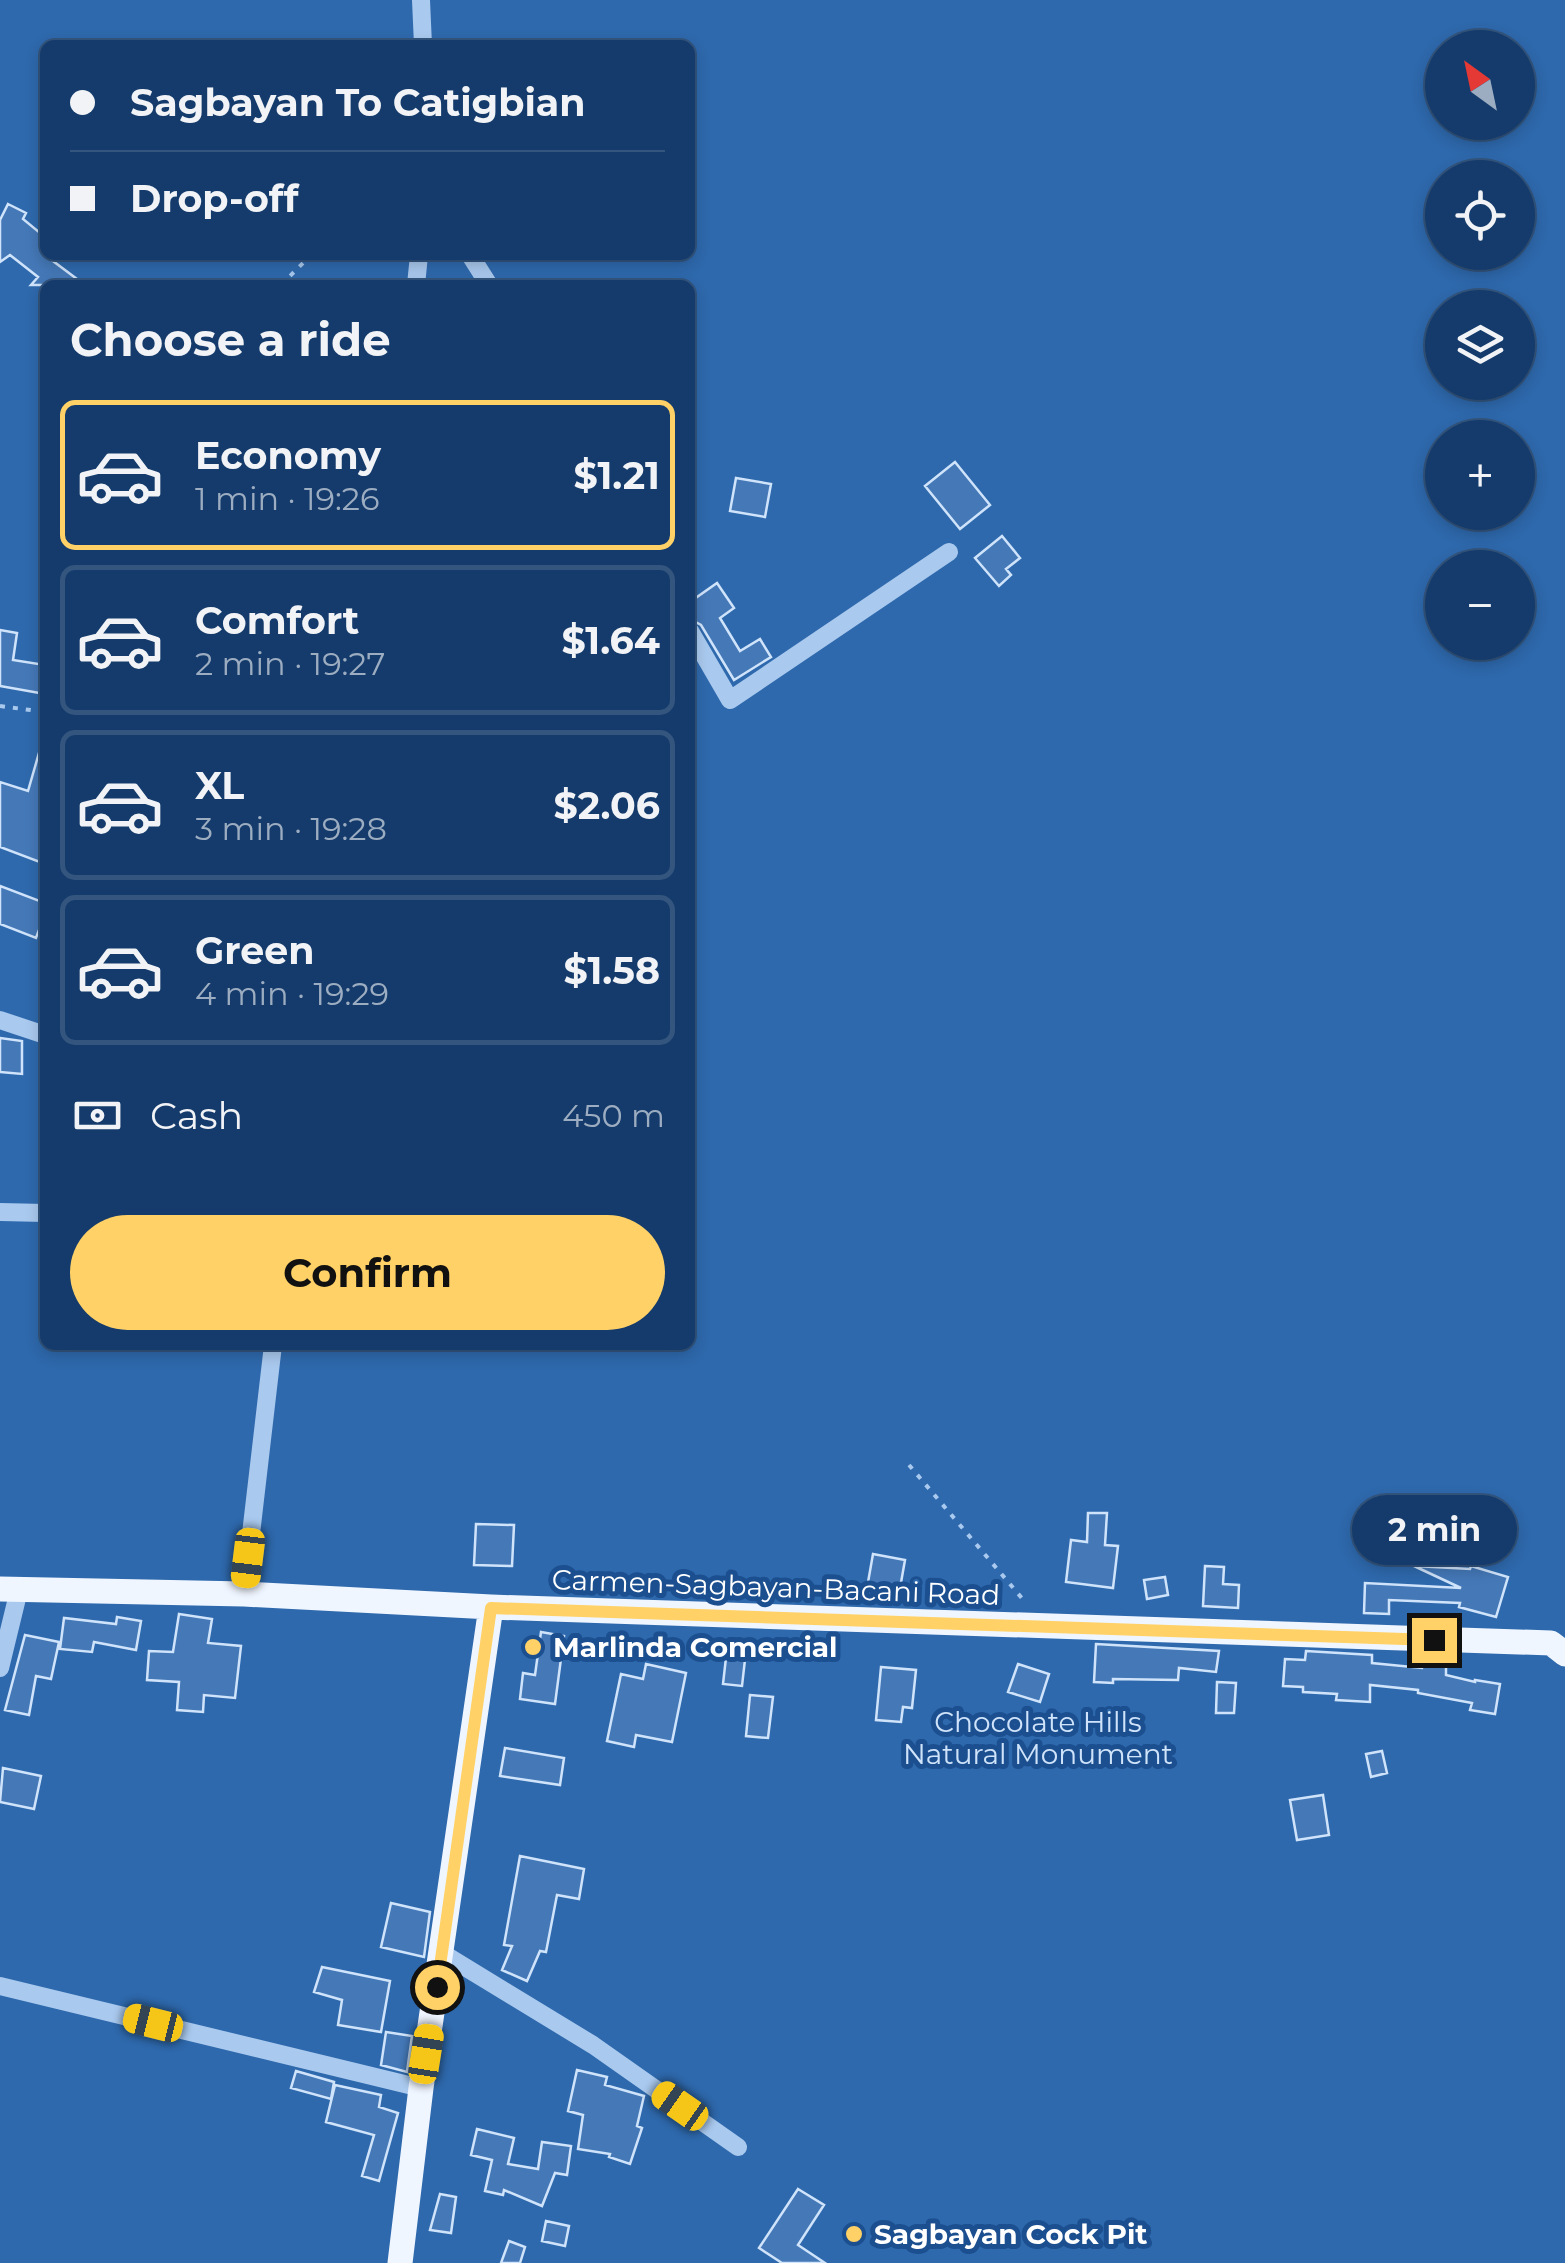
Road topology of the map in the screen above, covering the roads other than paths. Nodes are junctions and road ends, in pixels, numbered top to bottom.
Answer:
1 (420, 0) edge
2 (422, 40) edge
3 (949, 552) dead end
4 (695, 640) edge
5 (0, 1020) edge
6 (40, 1033) edge
7 (0, 1212) edge
8 (40, 1213) edge
9 (271, 1350) edge
10 (9, 1589) edge
11 (244, 1594) junction
12 (491, 1608) junction
13 (1558, 1649) edge
14 (0, 1668) edge
15 (442, 1953) junction
16 (0, 1986) edge
17 (421, 2088) junction
18 (738, 2146) dead end
19 (400, 2263) edge

1 - 2 street
3 - 4 street
5 - 6 street
7 - 8 street
9 - 11 street
10 - 11 main road, Carmen-Sagbayan-Bacani Road
10 - 14 street
11 - 12 main road, Carmen-Sagbayan-Bacani Road
12 - 13 main road, Carmen-Sagbayan-Bacani Road
12 - 15 main road
15 - 17 main road
15 - 18 street
16 - 17 street
17 - 19 main road

